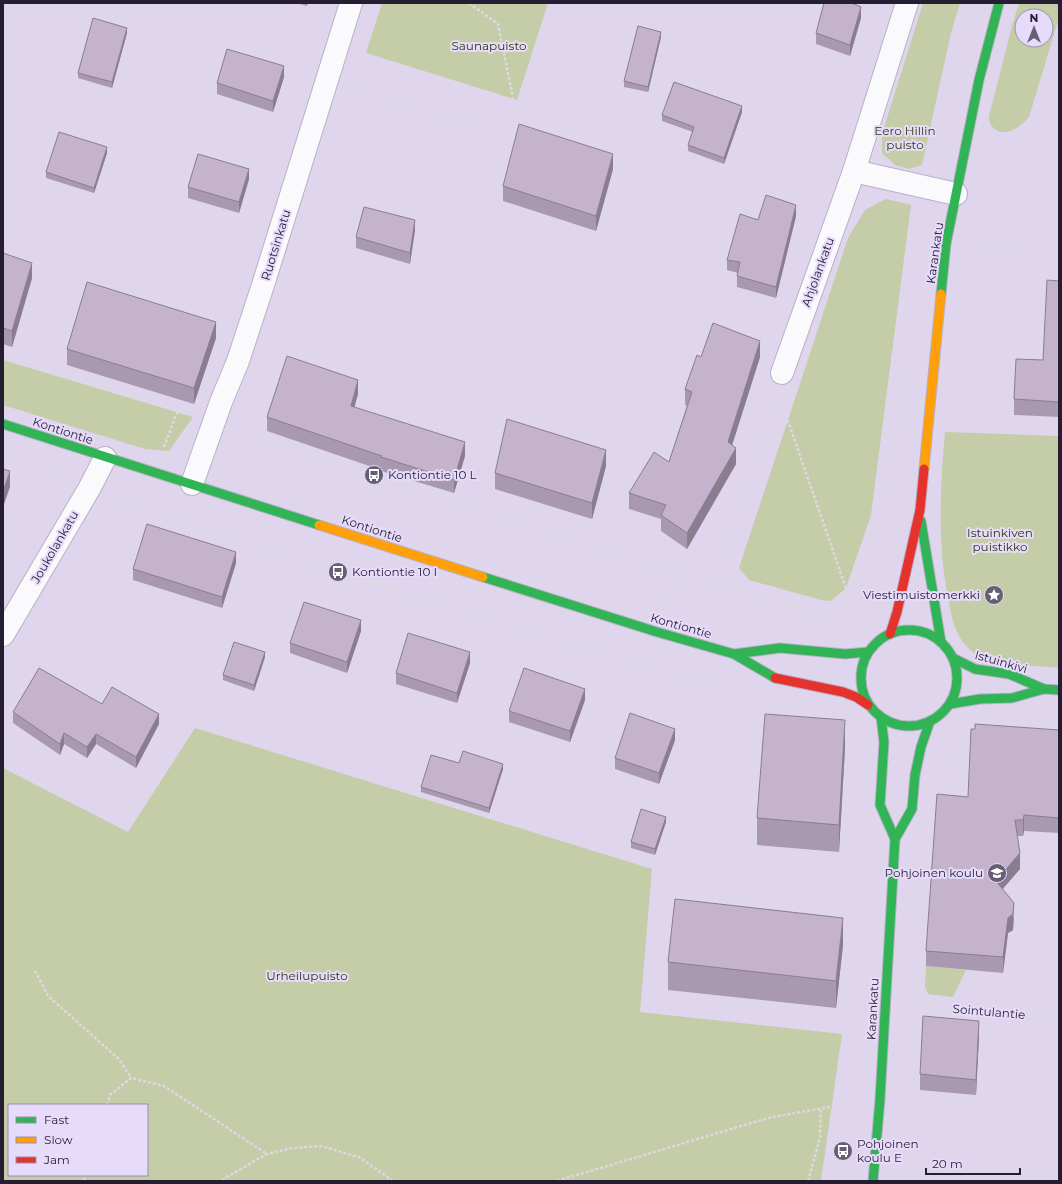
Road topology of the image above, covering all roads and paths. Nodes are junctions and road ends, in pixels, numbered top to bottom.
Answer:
1 (351, 3) edge
2 (469, 3) edge
3 (907, 3) edge
4 (968, 3) edge
5 (999, 3) edge
6 (327, 82) junction
7 (514, 108) dead end
8 (506, 134) dead end
9 (854, 171) junction
10 (925, 188) junction
11 (956, 194) junction
12 (946, 244) junction
13 (1051, 251) dead end
14 (906, 344) dead end
15 (3, 358) edge
16 (779, 381) junction
17 (214, 421) junction
18 (3, 424) edge
19 (105, 458) junction
20 (42, 466) dead end
21 (192, 484) junction
22 (89, 489) junction
23 (920, 510) junction
24 (716, 582) junction
25 (849, 597) junction
26 (820, 617) junction
27 (890, 634) junction
28 (3, 635) edge
29 (941, 642) junction
30 (816, 651) junction
31 (868, 652) junction
32 (734, 654) junction
33 (952, 658) junction
34 (1044, 689) junction
35 (1059, 690) edge
36 (742, 691) dead end
37 (950, 704) junction
38 (868, 706) junction
39 (881, 717) junction
40 (930, 721) junction
41 (966, 723) dead end
42 (964, 768) junction
43 (963, 789) junction
44 (978, 790) edge
45 (950, 800) edge
46 (962, 802) edge
47 (930, 832) dead end
48 (895, 839) junction
49 (35, 971) dead end
50 (918, 1006) junction
51 (1059, 1018) edge
52 (913, 1036) dead end
53 (131, 1078) junction
54 (880, 1100) junction
55 (107, 1104) edge
56 (821, 1108) junction
57 (267, 1154) junction
58 (223, 1181) edge
59 (393, 1181) edge
60 (557, 1181) edge
61 (808, 1181) edge
62 (873, 1181) edge

1 - 6 street, Ruotsinkatu
2 - 7 path
3 - 9 street, Ahjolankatu
4 - 10 path
5 - 11 street, Karankatu
6 - 8 path
6 - 17 street, Ruotsinkatu
9 - 10 street
9 - 16 street, Ahjolankatu
10 - 11 street
11 - 12 street, Karankatu
12 - 13 path
12 - 23 street, Karankatu
14 - 25 path
15 - 17 path
16 - 24 path
16 - 25 path
17 - 21 street, Ruotsinkatu
17 - 24 path
18 - 19 street, Kontiontie
19 - 21 street, Kontiontie
19 - 22 street, Joukolankatu
20 - 22 path
21 - 32 street, Kontiontie
22 - 28 street, Joukolankatu
22 - 36 path
23 - 27 street, Karankatu
23 - 29 street, Karankatu
24 - 26 path
25 - 26 path
26 - 30 path
27 - 29 street
27 - 31 street
29 - 33 street
30 - 31 street, Kontiontie
30 - 32 street, Kontiontie
31 - 38 street
32 - 38 street, Kontiontie
33 - 34 street, Istuinkivi
33 - 37 street
34 - 35 street, Istuinkivi
34 - 37 street, Istuinkivi
37 - 40 street
38 - 39 street
39 - 40 street
39 - 48 street, Karankatu
40 - 48 street, Karankatu
41 - 42 path
42 - 43 path
42 - 45 path
43 - 44 path
43 - 46 path
47 - 50 path
48 - 54 street, Karankatu
49 - 53 path
50 - 51 path, Sointulantie
50 - 52 path
53 - 55 path
53 - 57 path
54 - 56 path
54 - 62 street, Karankatu
56 - 60 path
56 - 61 path
57 - 58 path
57 - 59 path

